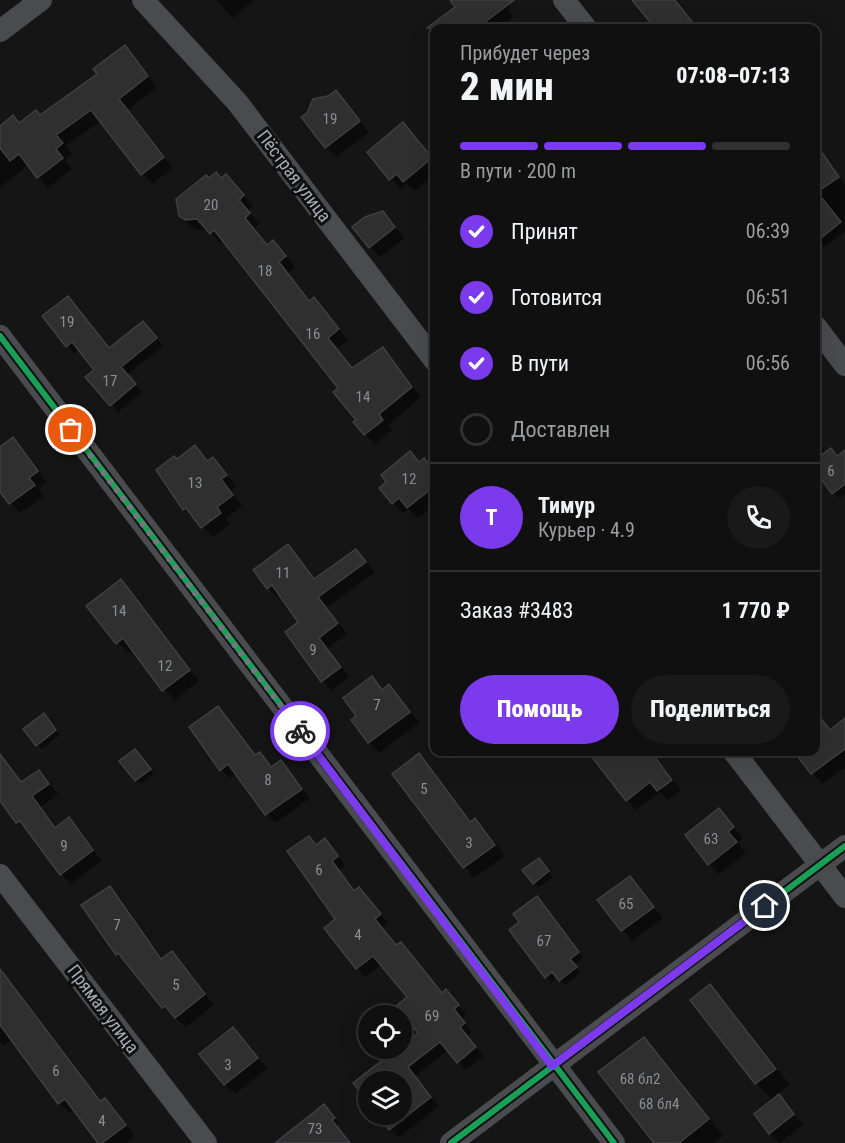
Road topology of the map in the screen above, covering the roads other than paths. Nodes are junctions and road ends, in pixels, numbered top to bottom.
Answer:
1 (41, 0) edge
2 (143, 0) edge
3 (564, 0) edge
4 (583, 24) edge
5 (0, 31) edge
6 (820, 332) edge
7 (0, 336) edge
8 (430, 354) edge
9 (845, 365) edge
10 (737, 756) edge
11 (845, 846) edge
12 (820, 865) junction
13 (0, 875) edge
14 (845, 897) edge
15 (552, 1066) junction
16 (206, 1143) edge
17 (451, 1143) edge
18 (614, 1143) edge

1 - 5 street
2 - 8 street, Пёстрая улица
3 - 4 street
6 - 9 street
7 - 15 street
10 - 12 street
11 - 12 street
12 - 14 street
12 - 15 street
13 - 16 street, Прямая улица
15 - 17 street
15 - 18 street

